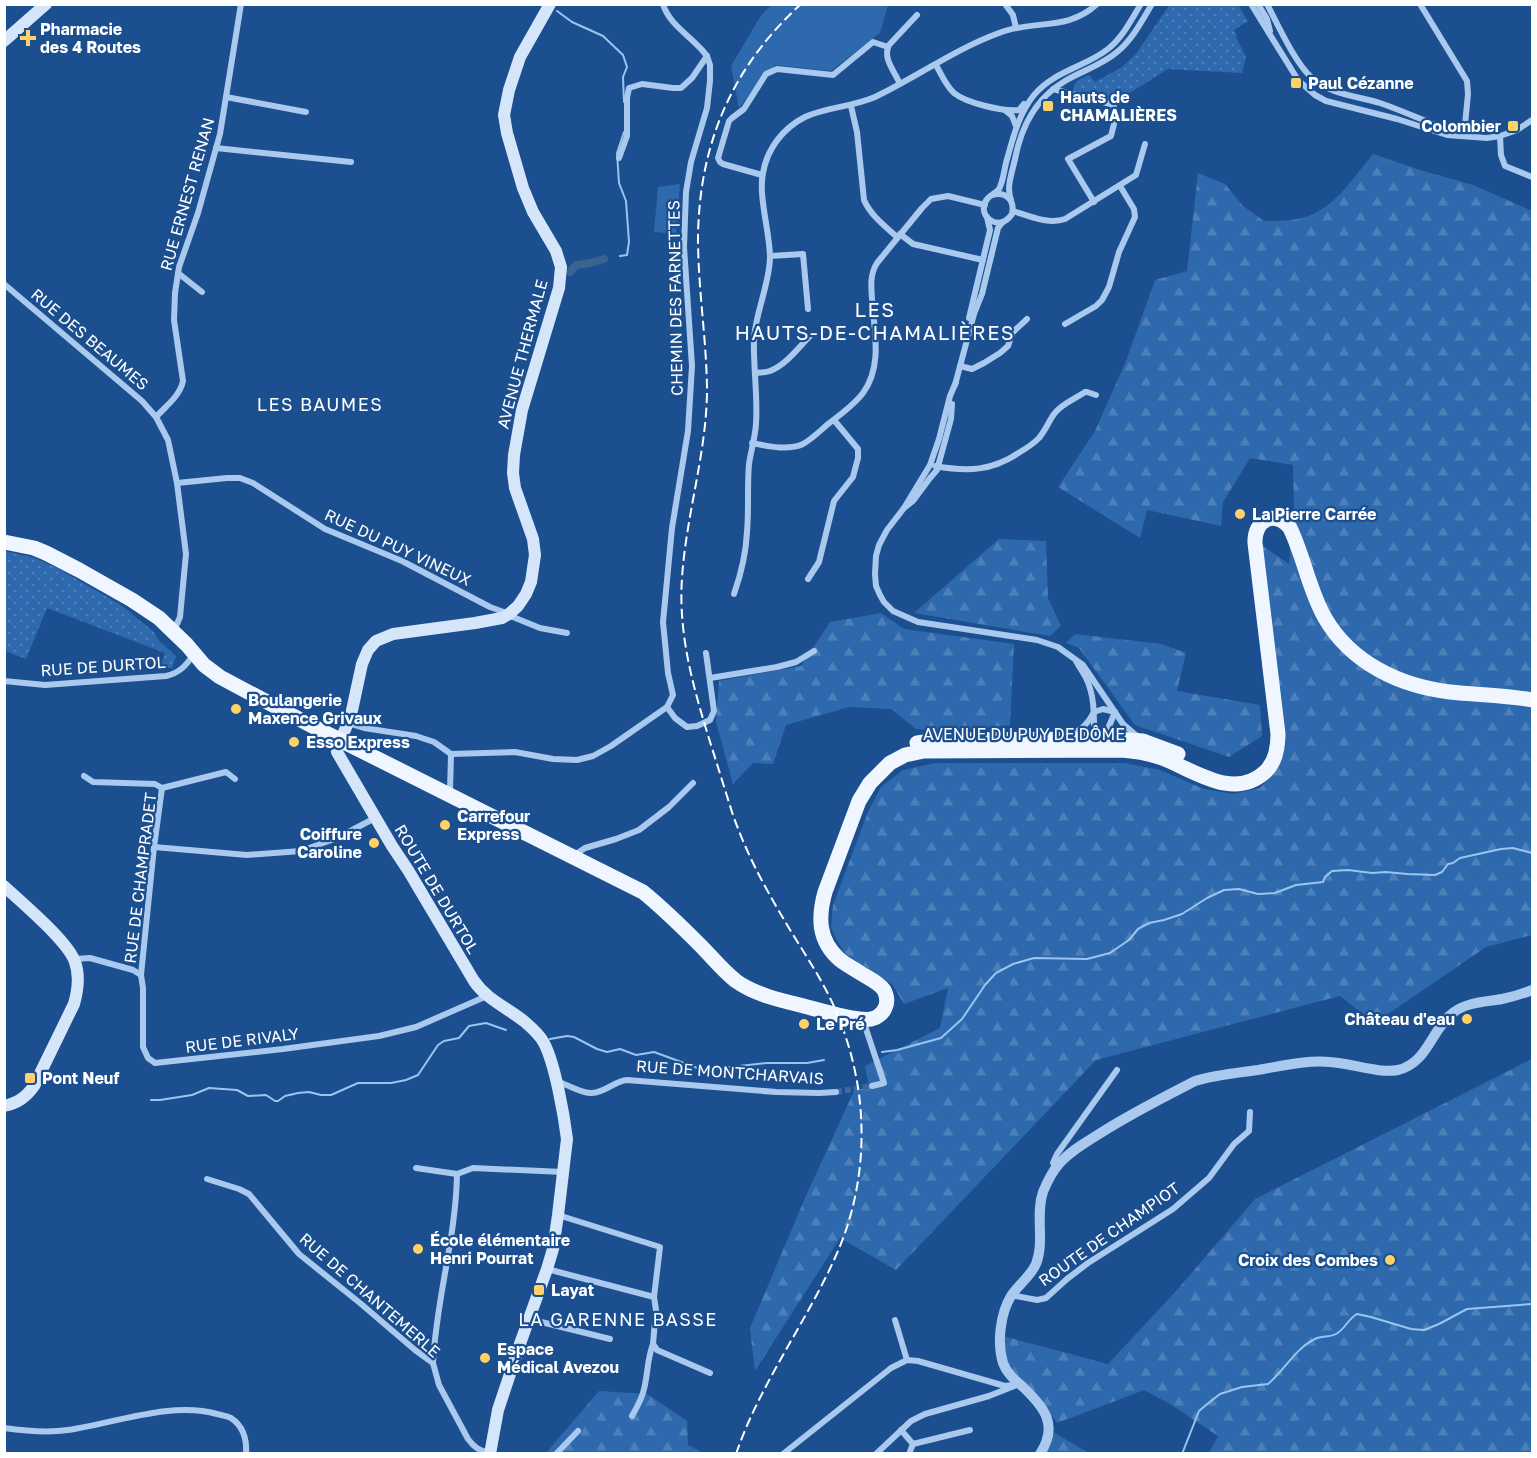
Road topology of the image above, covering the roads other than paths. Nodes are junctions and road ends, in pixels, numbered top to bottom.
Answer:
1 (46, 4) edge
2 (241, 4) edge
3 (550, 4) edge
4 (663, 4) edge
5 (1005, 4) edge
6 (1097, 4) edge
7 (1141, 4) edge
8 (1152, 4) edge
9 (1251, 4) edge
10 (1258, 4) edge
11 (1268, 4) edge
12 (1420, 4) edge
13 (917, 15) dead end
14 (1016, 28) junction
15 (1272, 40) junction
16 (4, 41) edge
17 (888, 47) junction
18 (707, 56) junction
19 (936, 65) junction
20 (900, 84) junction
21 (1041, 88) junction
22 (1053, 89) junction
23 (226, 97) junction
24 (1114, 105) dead end
25 (851, 106) junction
26 (1006, 111) junction
27 (306, 112) dead end
28 (1533, 120) edge
29 (1114, 124) dead end
30 (1016, 126) junction
31 (1525, 126) junction
32 (1533, 129) edge
33 (1464, 135) junction
34 (1500, 136) junction
35 (1145, 144) dead end
36 (216, 148) junction
37 (619, 158) dead end
38 (351, 162) dead end
39 (762, 175) junction
40 (1533, 177) edge
41 (1120, 186) junction
42 (992, 195) junction
43 (1011, 200) junction
44 (1094, 202) junction
45 (985, 204) junction
46 (1013, 211) junction
47 (987, 217) junction
48 (1002, 223) junction
49 (899, 236) junction
50 (770, 256) junction
51 (983, 260) junction
52 (178, 273) junction
53 (4, 284) edge
54 (202, 292) dead end
55 (808, 309) dead end
56 (1027, 319) dead end
57 (1065, 324) dead end
58 (811, 335) dead end
59 (968, 337) junction
60 (960, 366) junction
61 (755, 373) junction
62 (956, 382) junction
63 (1096, 395) dead end
64 (156, 417) junction
65 (834, 420) junction
66 (752, 443) junction
67 (930, 465) junction
68 (938, 466) junction
69 (177, 483) junction
70 (904, 508) junction
71 (1267, 515) junction
72 (4, 542) edge
73 (808, 579) dead end
74 (734, 594) dead end
75 (142, 607) junction
76 (508, 615) junction
77 (168, 627) junction
78 (567, 633) dead end
79 (814, 651) dead end
80 (706, 653) dead end
81 (1074, 658) junction
82 (196, 659) junction
83 (1267, 673) junction
84 (710, 678) junction
85 (4, 681) edge
86 (1533, 694) edge
87 (1533, 700) edge
88 (667, 707) junction
89 (1094, 712) junction
90 (1115, 712) junction
91 (348, 723) junction
92 (1098, 739) junction
93 (341, 740) junction
94 (939, 740) junction
95 (1159, 746) junction
96 (990, 750) junction
97 (1121, 750) junction
98 (451, 754) junction
99 (84, 776) dead end
100 (235, 779) dead end
101 (693, 783) dead end
102 (162, 788) junction
103 (450, 795) junction
104 (375, 818) junction
105 (154, 847) junction
106 (572, 856) junction
107 (4, 886) edge
108 (74, 959) junction
109 (141, 975) junction
110 (1533, 990) edge
111 (487, 996) junction
112 (863, 1018) junction
113 (1117, 1070) dead end
114 (556, 1082) junction
115 (872, 1086) dead end
116 (836, 1092) tunnel mouth
117 (4, 1106) edge
118 (1250, 1112) dead end
119 (1056, 1167) junction
120 (416, 1168) dead end
121 (563, 1172) junction
122 (457, 1174) junction
123 (207, 1179) dead end
124 (558, 1215) junction
125 (547, 1269) junction
126 (1011, 1295) junction
127 (654, 1297) junction
128 (529, 1319) junction
129 (894, 1320) dead end
130 (610, 1339) dead end
131 (652, 1344) junction
132 (908, 1360) junction
133 (433, 1364) junction
134 (710, 1373) dead end
135 (1019, 1384) junction
136 (632, 1416) dead end
137 (4, 1428) edge
138 (970, 1430) dead end
139 (578, 1431) dead end
140 (901, 1431) junction
141 (913, 1444) junction
142 (490, 1453) edge
143 (246, 1454) edge
144 (556, 1454) edge
145 (783, 1454) edge
146 (876, 1454) edge
147 (909, 1454) edge
148 (1040, 1454) edge

1 - 16 main road
2 - 23 street, RUE ERNEST RENAN
3 - 76 main road, AVENUE THERMALE
4 - 18 street
5 - 14 street
6 - 14 street
7 - 21 street
8 - 22 street
9 - 15 street
10 - 15 street
11 - 33 street
12 - 33 street
13 - 17 street
14 - 19 street
15 - 33 street
17 - 20 street
17 - 39 street
18 - 37 street
18 - 88 street, CHEMIN DES FARNETTES
19 - 20 street
19 - 26 street
20 - 25 street
21 - 26 street
21 - 30 street
22 - 24 street
22 - 43 street
23 - 27 street
23 - 36 street, RUE ERNEST RENAN
25 - 39 street
25 - 49 street
26 - 30 street
28 - 31 street
29 - 44 street
30 - 42 street
31 - 32 street
31 - 34 street
33 - 34 street
34 - 40 street
35 - 41 street
36 - 38 street
36 - 52 street, RUE ERNEST RENAN
39 - 50 street
41 - 44 street
41 - 57 street
42 - 43 street
42 - 45 street
43 - 46 street
44 - 46 street
45 - 47 street
45 - 49 street
46 - 48 street
47 - 48 street
47 - 51 street
48 - 59 street
49 - 51 street
49 - 65 street
50 - 55 street
50 - 61 street
51 - 59 street
52 - 54 street
52 - 64 street, RUE ERNEST RENAN
53 - 64 street, RUE DES BEAUMES
56 - 60 street
58 - 61 street
59 - 60 street
60 - 62 street
61 - 66 street
62 - 67 street
62 - 68 street
63 - 68 street
64 - 69 street, RUE DES BEAUMES
65 - 66 street
65 - 73 street
66 - 74 street
67 - 68 street
67 - 70 street
68 - 70 street
69 - 76 street, RUE DU PUY VINEUX
69 - 77 street, RUE DES BEAUMES
70 - 81 street
71 - 83 main road, AVENUE DU PUY DE DÔME
71 - 86 main road
71 - 87 main road
72 - 75 main road
75 - 77 main road
75 - 82 main road
76 - 78 street, RUE DU PUY VINEUX
76 - 91 main road
77 - 82 main road
79 - 84 street
80 - 84 street
81 - 89 street
81 - 90 street
82 - 85 street, RUE DE DURTOL
82 - 93 main road
83 - 95 main road, AVENUE DU PUY DE DÔME
83 - 97 main road, AVENUE DU PUY DE DÔME
84 - 88 street
88 - 98 street
89 - 90 street
89 - 92 street
89 - 94 street
90 - 92 street
90 - 95 street
91 - 93 main road
91 - 98 street
92 - 94 main road, AVENUE DU PUY DE DÔME
92 - 95 main road, AVENUE DU PUY DE DÔME
92 - 96 street
92 - 97 street
93 - 103 main road
93 - 104 main road, ROUTE DE DURTOL
94 - 112 main road, AVENUE DU PUY DE DÔME
96 - 97 main road, AVENUE DU PUY DE DÔME
96 - 112 main road, AVENUE DU PUY DE DÔME
98 - 103 street
99 - 102 street
100 - 102 street, RUE DE CHAMPRADET
101 - 106 street
102 - 105 street, RUE DE CHAMPRADET
103 - 106 main road
104 - 105 street
104 - 111 main road, ROUTE DE DURTOL
105 - 109 street, RUE DE CHAMPRADET
106 - 112 main road
107 - 108 main road
108 - 109 street
108 - 117 main road
109 - 111 street, RUE DE RIVALY
110 - 119 street, ROUTE DE CHAMPIOT
111 - 114 main road, ROUTE DE DURTOL
112 - 115 street
113 - 119 street, ROUTE DE CHAMPIOT
114 - 116 street, RUE DE MONTCHARVAIS
114 - 121 main road
118 - 126 street, ROUTE DE CHAMPIOT
119 - 126 street, ROUTE DE CHAMPIOT
120 - 122 street
121 - 122 street
121 - 124 main road
122 - 133 street
123 - 133 street, RUE DE CHANTEMERLE
124 - 125 main road
124 - 127 street
125 - 127 street
125 - 128 main road
126 - 135 street, ROUTE DE CHAMPIOT
127 - 131 street
128 - 130 street
128 - 142 main road
129 - 132 street
131 - 134 street
131 - 136 street
132 - 135 street
132 - 145 street
133 - 142 street, RUE DE CHANTEMERLE
135 - 140 street
135 - 148 street, ROUTE DE CHAMPIOT
137 - 143 street
138 - 141 street
139 - 144 street
140 - 141 street
140 - 146 street
141 - 147 street

